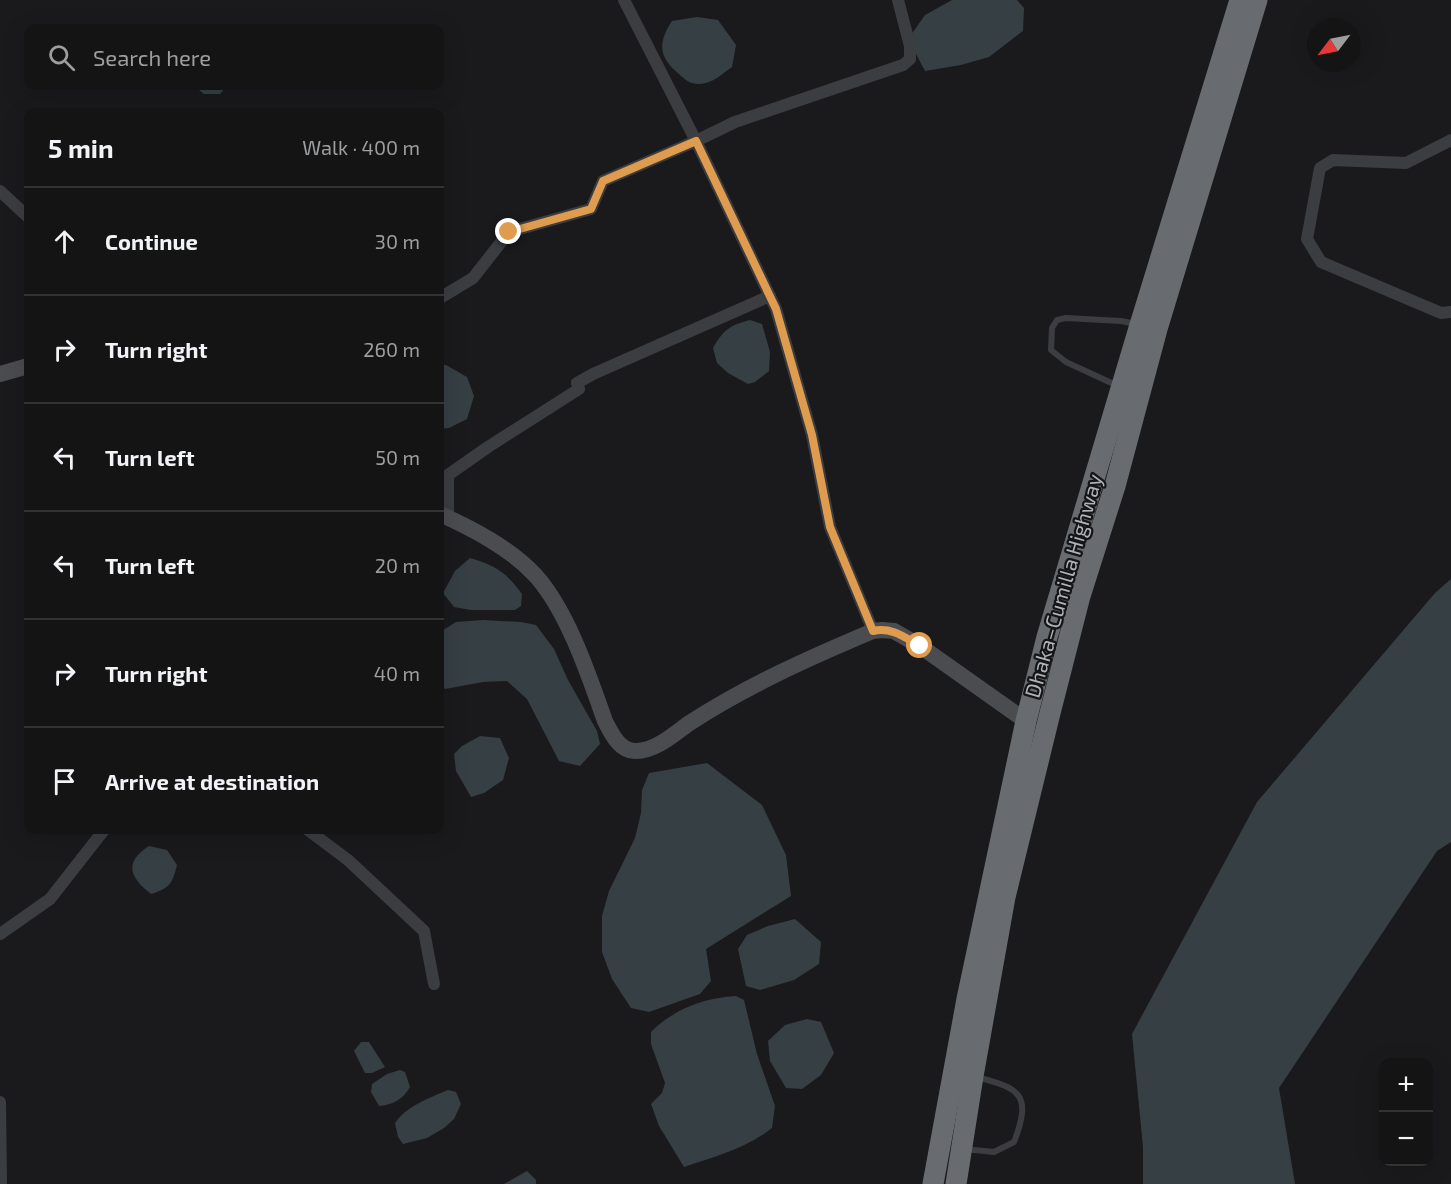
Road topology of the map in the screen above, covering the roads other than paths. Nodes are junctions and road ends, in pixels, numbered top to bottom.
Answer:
1 (624, 0) edge
2 (898, 0) edge
3 (1240, 0) edge
4 (1257, 0) edge
5 (696, 141) junction
6 (1451, 141) edge
7 (0, 191) edge
8 (24, 213) edge
9 (444, 296) edge
10 (770, 296) junction
11 (1451, 312) edge
12 (1140, 325) junction
13 (24, 367) edge
14 (0, 374) edge
15 (1122, 388) junction
16 (444, 516) edge
17 (873, 631) junction
18 (1026, 721) junction
19 (101, 834) edge
20 (313, 834) edge
21 (0, 934) edge
22 (434, 984) dead end
23 (973, 1076) junction
24 (0, 1102) edge
25 (961, 1148) junction
26 (1, 1184) edge
27 (933, 1184) edge
28 (956, 1184) edge

1 - 5 street
2 - 5 street
3 - 12 highway, Dhaka–Cumilla Highway
4 - 23 highway, Dhaka–Cumilla Highway
5 - 9 street
5 - 10 street
6 - 11 street
7 - 8 street
10 - 16 street
10 - 17 street
12 - 15 highway, Dhaka–Cumilla Highway
12 - 15 lane
13 - 14 street
15 - 18 highway, Dhaka–Cumilla Highway
16 - 17 street
17 - 18 street
18 - 27 highway, Dhaka–Cumilla Highway
19 - 21 street
20 - 22 street
23 - 25 highway, Dhaka–Cumilla Highway
23 - 25 lane
24 - 26 street
25 - 28 highway, Dhaka–Cumilla Highway

